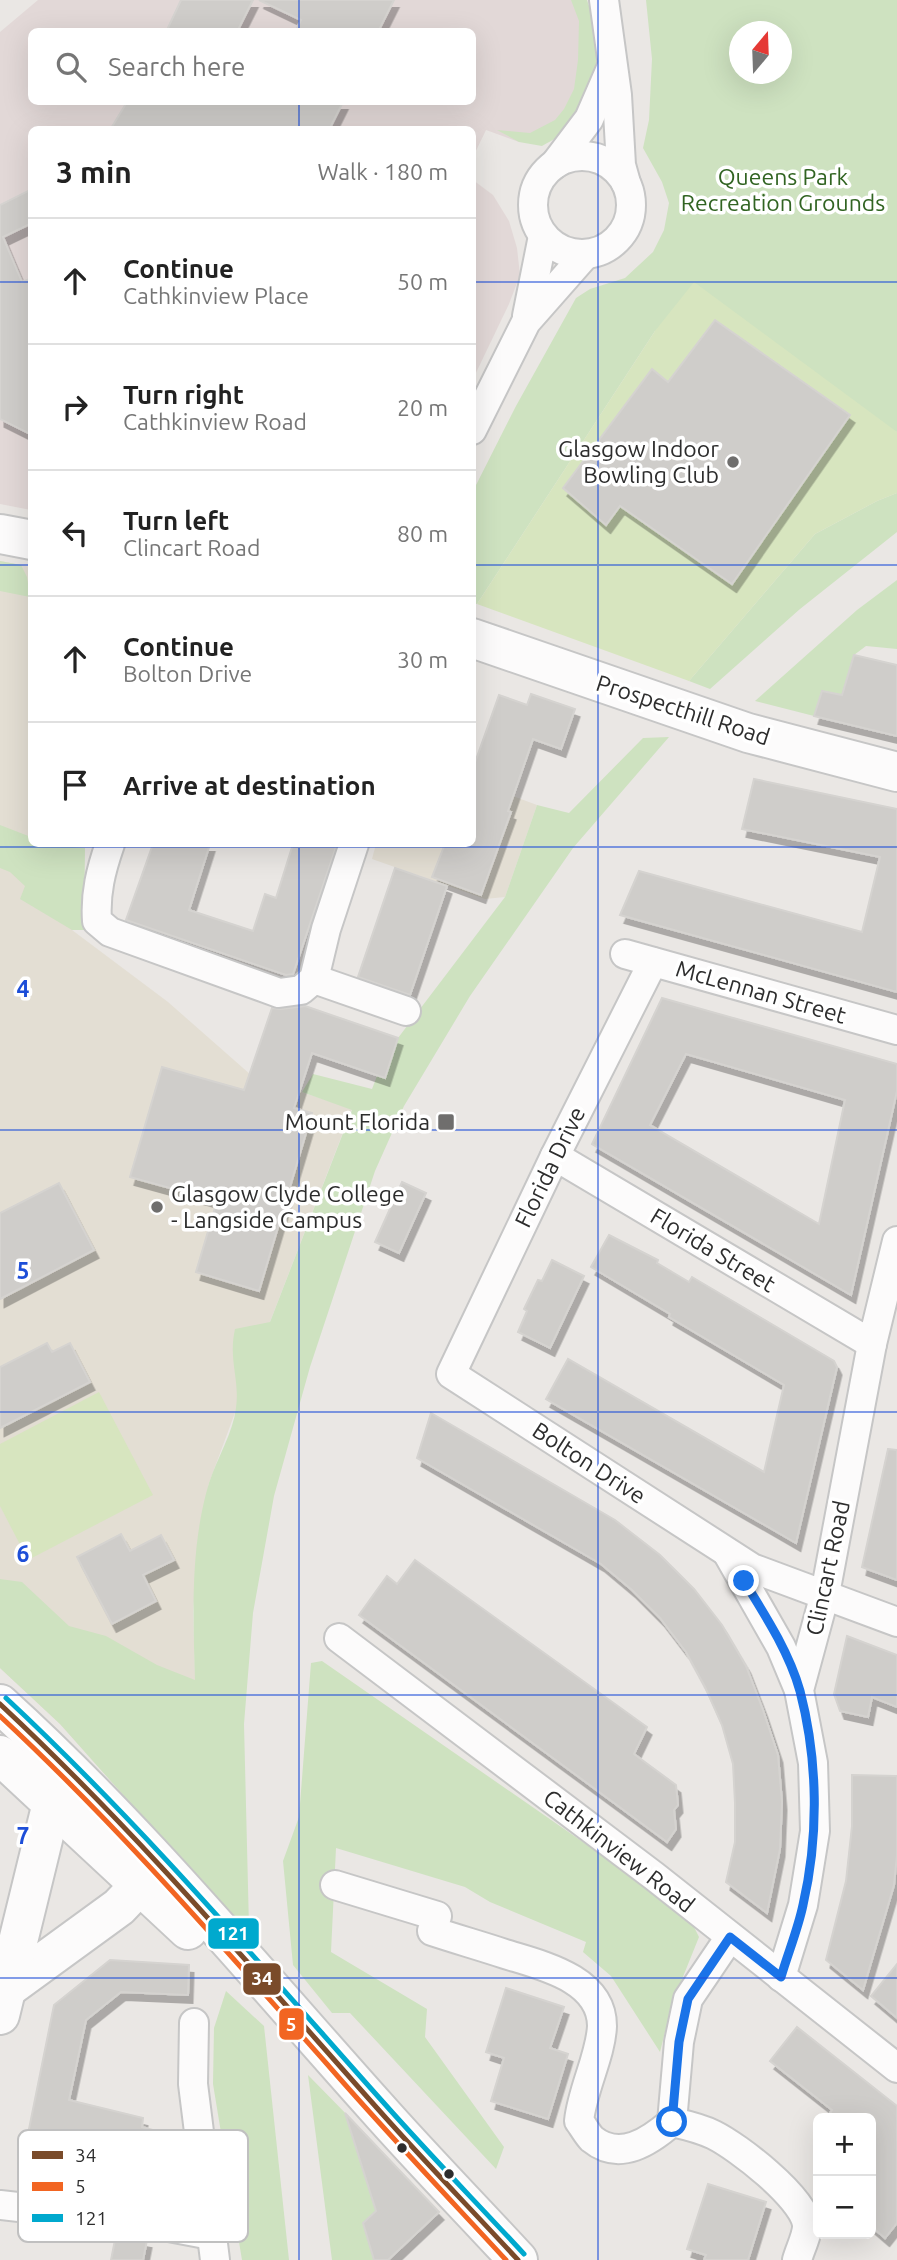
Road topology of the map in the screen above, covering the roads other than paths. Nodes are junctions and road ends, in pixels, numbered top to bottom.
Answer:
1 (604, 0) edge
2 (612, 66) junction
3 (555, 164) junction
4 (626, 183) junction
5 (543, 236) junction
6 (585, 255) junction
7 (526, 322) junction
8 (476, 422) edge
9 (0, 534) edge
10 (28, 539) edge
11 (476, 639) edge
12 (897, 772) edge
13 (109, 847) edge
14 (353, 847) edge
15 (625, 954) dead end
16 (653, 962) junction
17 (314, 979) junction
18 (406, 1011) dead end
19 (897, 1030) edge
20 (555, 1156) junction
21 (897, 1241) edge
22 (872, 1344) junction
23 (451, 1374) joint
24 (726, 1552) junction
25 (825, 1594) junction
26 (897, 1622) edge
27 (339, 1638) dead end
28 (799, 1690) junction
29 (0, 1704) edge
30 (0, 1755) edge
31 (96, 1797) junction
32 (55, 1807) junction
33 (150, 1875) junction
34 (335, 1885) dead end
35 (730, 1937) junction
36 (781, 1977) junction
37 (2, 1999) edge
38 (194, 2023) dead end
39 (897, 2068) edge
40 (672, 2122) junction
41 (199, 2130) edge
42 (0, 2205) edge
43 (18, 2207) edge
44 (196, 2242) edge
45 (213, 2248) edge
46 (518, 2260) edge
47 (797, 2260) edge

1 - 2 street
2 - 3 street
2 - 4 street
3 - 4 street
3 - 5 street
4 - 6 street
5 - 6 street
5 - 7 street
6 - 7 street
7 - 8 street
9 - 10 main road
11 - 12 main road, Prospecthill Road
13 - 17 street
14 - 17 street
15 - 16 street, McLennan Street
16 - 19 street, McLennan Street
16 - 20 street, Florida Drive
17 - 18 street
20 - 22 street, Florida Street
20 - 23 street, Florida Drive
21 - 22 street, Clincart Road
22 - 25 street, Clincart Road
23 - 24 street, Bolton Drive
24 - 25 street, Bolton Drive
24 - 28 street, Bolton Drive
25 - 26 street, Bolton Drive
25 - 28 street, Clincart Road
27 - 35 street, Cathkinview Road
28 - 36 street, Clincart Road
29 - 31 main road
30 - 32 main road
31 - 32 main road
31 - 33 main road
32 - 33 main road
32 - 37 main road
33 - 37 main road
33 - 46 main road
34 - 40 street
35 - 36 street, Cathkinview Road
35 - 40 street
36 - 39 street, Cathkinview Road
38 - 41 street
40 - 47 street
42 - 43 street
44 - 45 street

